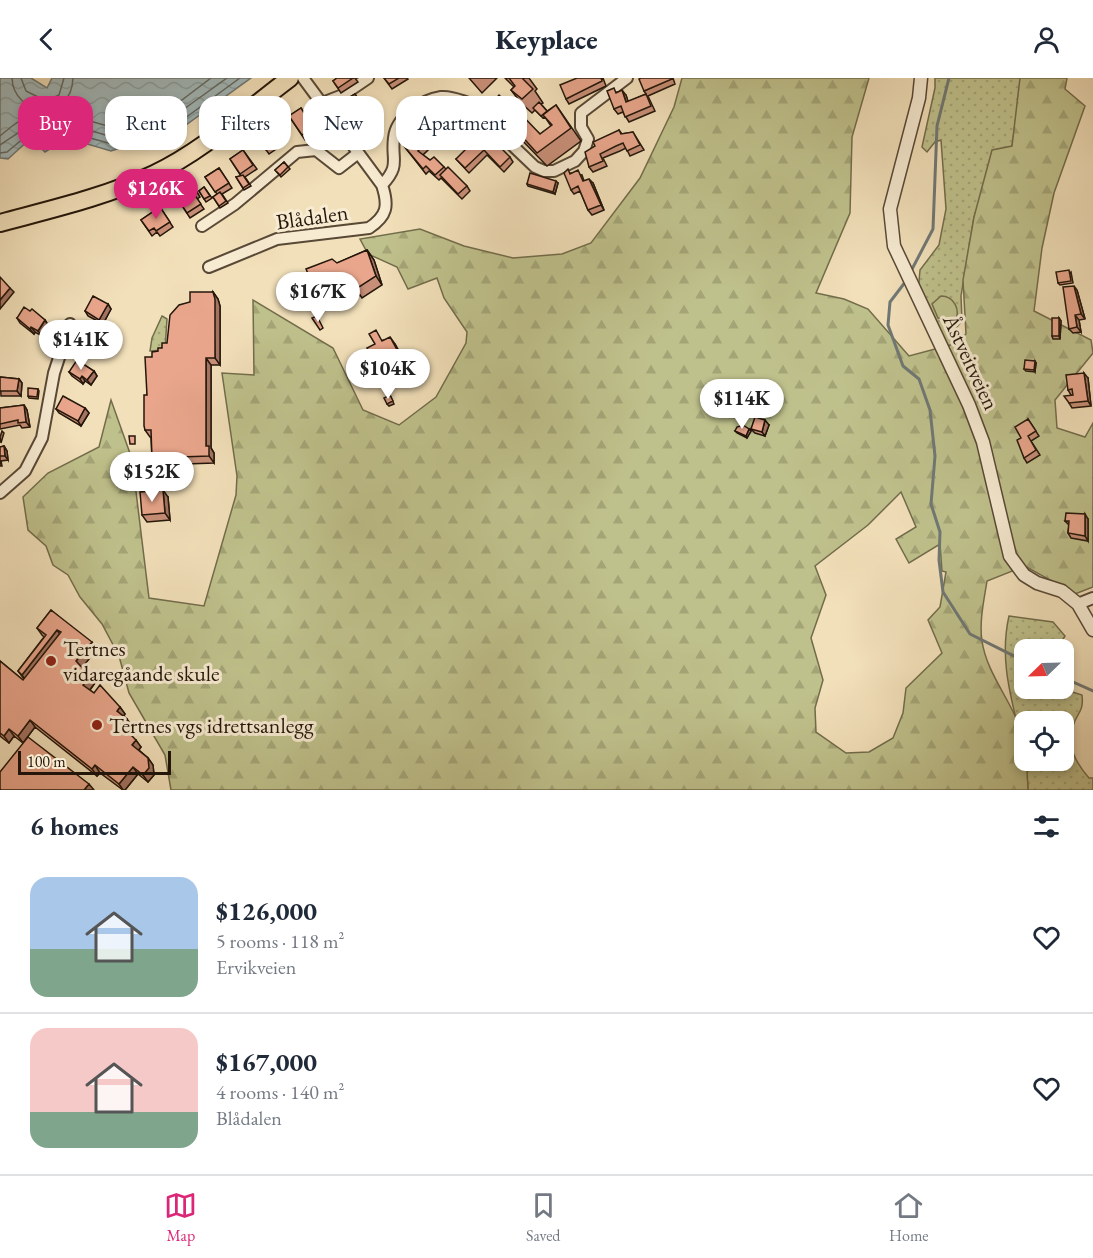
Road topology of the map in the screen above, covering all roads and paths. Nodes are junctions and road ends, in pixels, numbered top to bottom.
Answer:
1 (290, 78) edge
2 (303, 78) edge
3 (368, 78) edge
4 (627, 78) edge
5 (921, 78) edge
6 (315, 96) edge
7 (341, 96) edge
8 (354, 150) edge
9 (357, 154) junction
10 (382, 185) junction
11 (0, 223) edge
12 (202, 226) dead end
13 (210, 267) dead end
14 (70, 324) dead end
15 (0, 493) edge
16 (1093, 598) edge
17 (1078, 604) junction
18 (1093, 630) edge

1 - 11 main road
2 - 6 street
3 - 7 street
4 - 10 street
5 - 17 street, Åstveitveien
8 - 9 street
9 - 10 street
9 - 12 street, Blådalen
10 - 13 street, Blådalen
14 - 15 street
16 - 17 street
17 - 18 street, Åstveitveien

